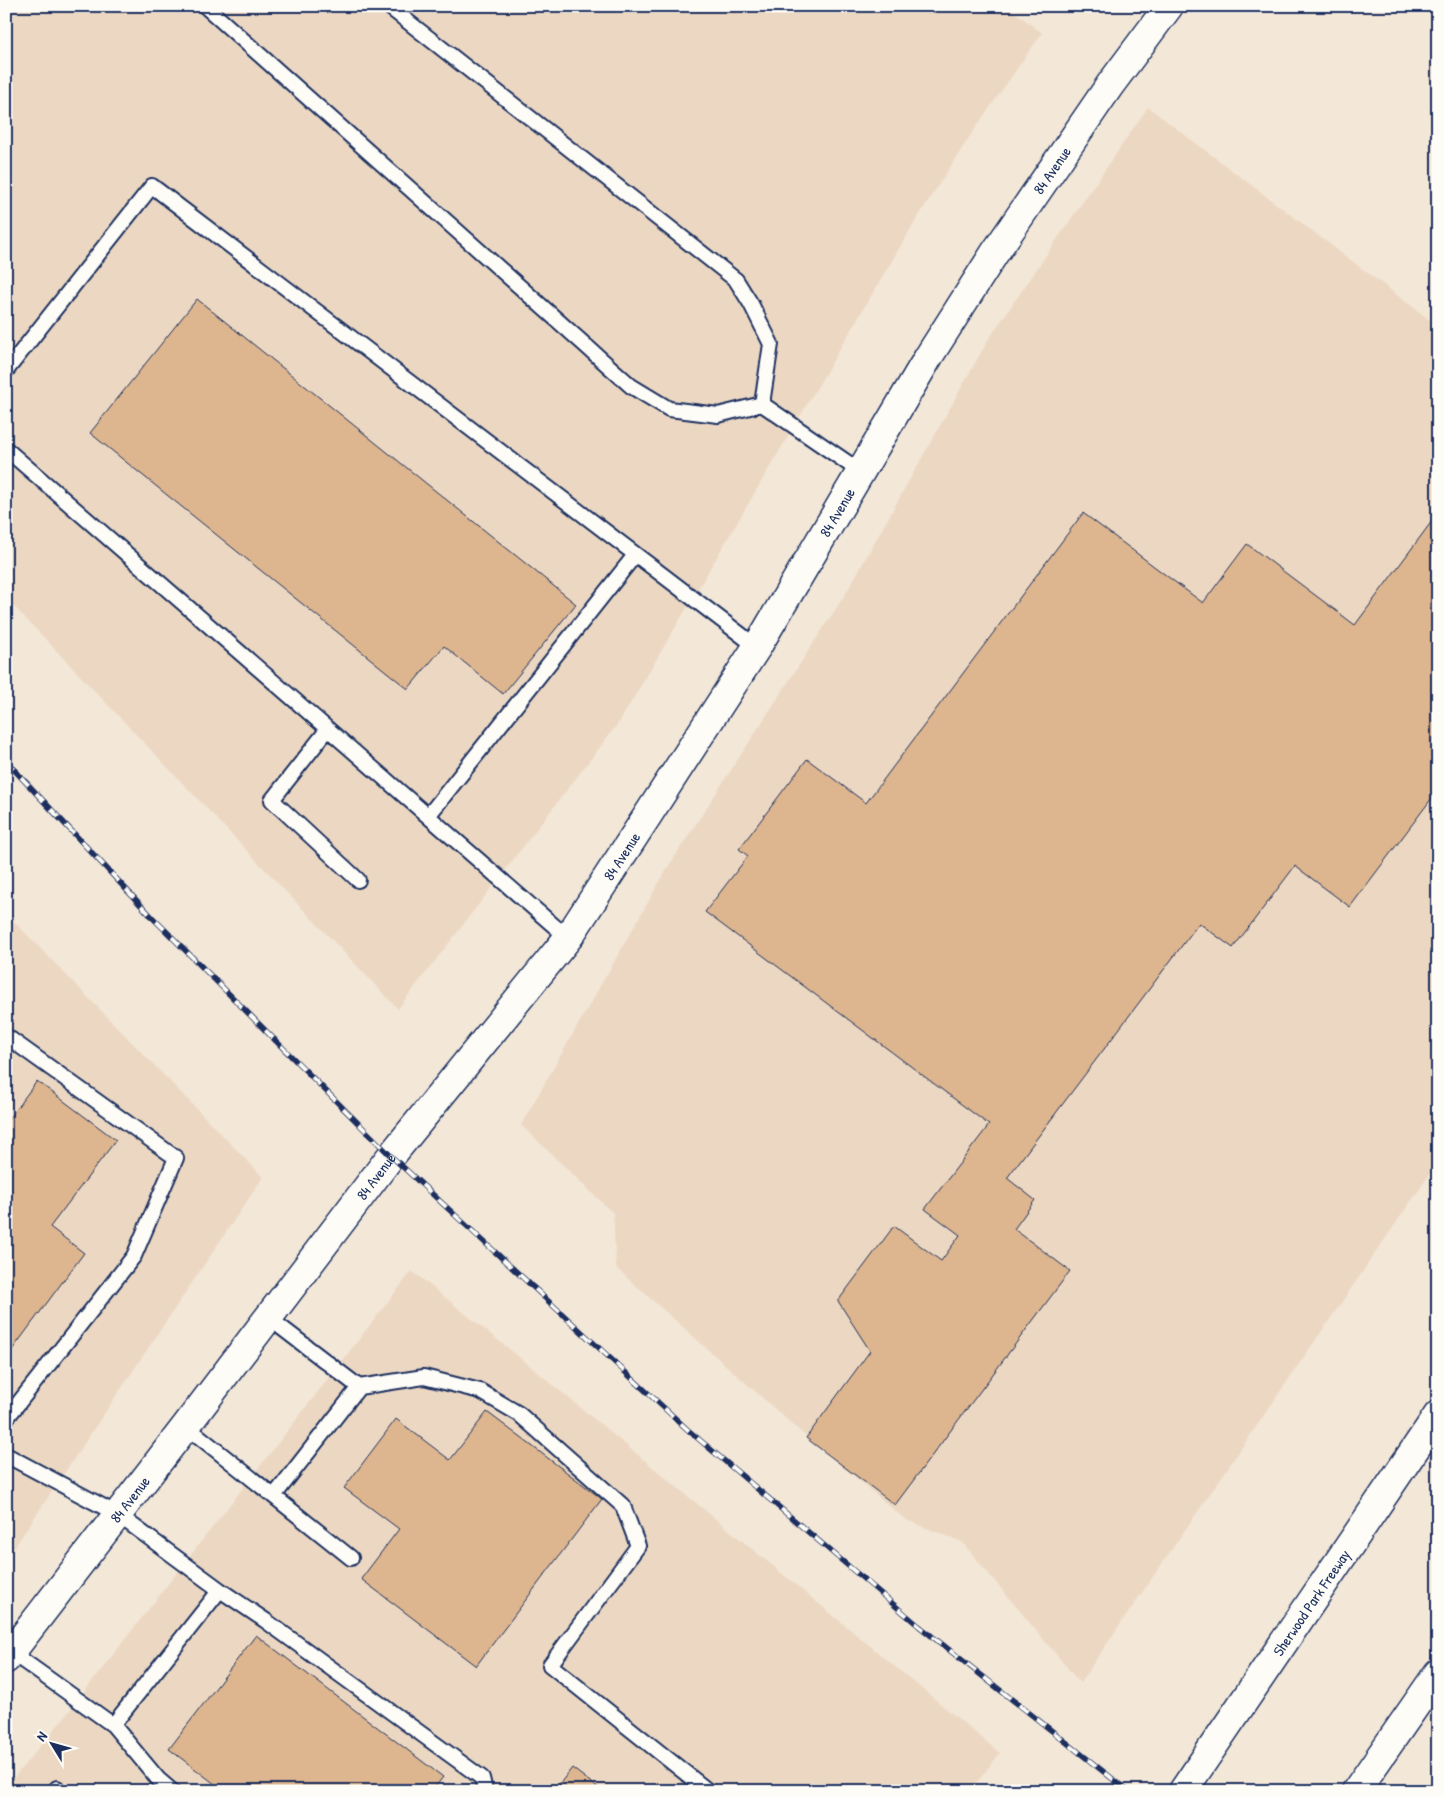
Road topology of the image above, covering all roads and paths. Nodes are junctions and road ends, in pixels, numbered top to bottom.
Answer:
1 (205, 6) edge
2 (388, 6) edge
3 (1169, 6) edge
4 (6, 371) edge
5 (762, 404) junction
6 (6, 449) edge
7 (861, 472) junction
8 (635, 555) junction
9 (757, 648) junction
10 (328, 729) junction
11 (428, 816) junction
12 (358, 880) dead end
13 (568, 938) junction
14 (6, 1036) edge
15 (269, 1318) junction
16 (359, 1387) junction
17 (1438, 1415) edge
18 (6, 1419) edge
19 (186, 1426) junction
20 (6, 1455) edge
21 (274, 1496) junction
22 (117, 1514) junction
23 (351, 1558) dead end
24 (220, 1590) junction
25 (9, 1655) edge
26 (1438, 1673) edge
27 (113, 1725) junction
28 (172, 1791) edge
29 (485, 1791) edge
30 (708, 1791) edge
31 (1183, 1791) edge
32 (1356, 1791) edge

1 - 5 lane
2 - 5 lane
3 - 7 main road, 84 Avenue
4 - 8 lane
5 - 7 lane
6 - 10 lane
7 - 9 main road, 84 Avenue
8 - 9 lane
8 - 11 lane
9 - 13 main road, 84 Avenue
10 - 11 lane
10 - 12 lane
11 - 13 lane
13 - 15 main road, 84 Avenue
14 - 18 lane
15 - 16 lane
15 - 19 main road, 84 Avenue
16 - 21 lane
16 - 30 lane
17 - 31 main road, Sherwood Park Freeway
19 - 21 lane
19 - 22 main road, 84 Avenue
20 - 22 lane
21 - 23 lane
22 - 24 lane
22 - 25 main road, 84 Avenue
24 - 27 lane
24 - 29 lane
25 - 27 lane
26 - 32 main road
27 - 28 lane

